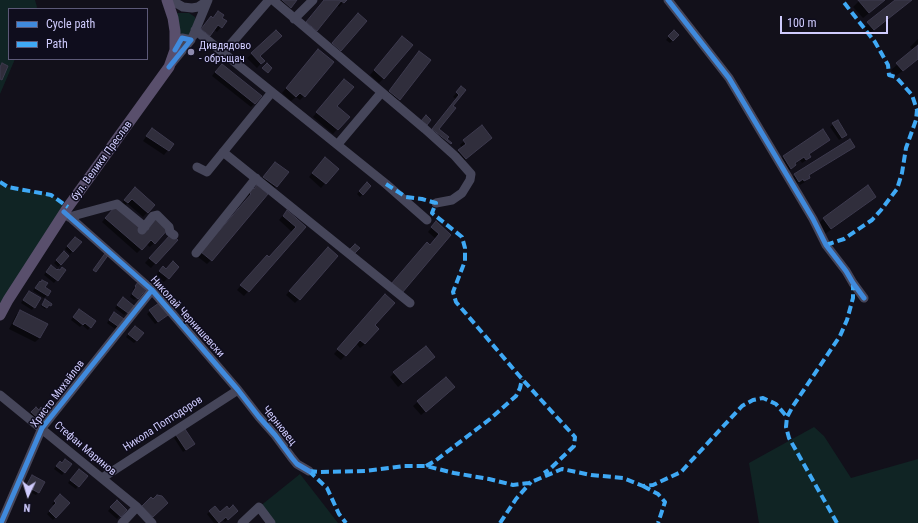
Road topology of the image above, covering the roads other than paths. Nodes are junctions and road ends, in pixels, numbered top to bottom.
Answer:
1 (166, 0) edge
2 (171, 0) edge
3 (208, 0) edge
4 (269, 0) edge
5 (273, 0) edge
6 (313, 0) edge
7 (668, 0) edge
8 (294, 19) junction
9 (196, 30) junction
10 (191, 40) junction
11 (174, 50) junction
12 (224, 52) junction
13 (169, 67) junction
14 (272, 92) junction
15 (381, 93) junction
16 (338, 144) junction
17 (223, 152) junction
18 (197, 167) dead end
19 (256, 178) junction
20 (436, 203) dead end
21 (67, 214) junction
22 (427, 220) dead end
23 (174, 235) dead end
24 (196, 253) dead end
25 (152, 290) junction
26 (864, 298) dead end
27 (410, 303) dead end
28 (0, 315) edge
29 (238, 390) junction
30 (0, 395) edge
31 (42, 428) junction
32 (309, 471) dead end
33 (102, 478) junction
34 (137, 507) junction
35 (1, 523) edge
36 (122, 523) edge
37 (152, 523) edge
38 (242, 523) edge
39 (271, 523) edge

1 - 11 main road, бул. Велики Преслав
2 - 3 street
3 - 9 street
4 - 12 street
5 - 8 street
6 - 8 street
7 - 26 street
8 - 15 street
9 - 10 street
9 - 12 street
10 - 11 street
10 - 13 street
11 - 13 main road, бул. Велики Преслав
12 - 14 street
13 - 21 main road, бул. Велики Преслав
14 - 16 street
14 - 17 street
15 - 16 street
15 - 20 street
16 - 22 street
17 - 18 street
17 - 19 street
19 - 24 street
19 - 27 street
21 - 23 street
21 - 25 street, Николай Чернишевски
21 - 28 main road, бул. Велики Преслав
25 - 29 street, Николай Чернишевски
25 - 31 street, Христо Михайлов
29 - 32 street, Чернювец
29 - 33 street, Никола Поптодоров
30 - 31 street, Стефан Маринов
31 - 33 street, Стефан Маринов
31 - 35 street, Христо Михайлов
33 - 34 street, Стефан Маринов
34 - 36 street
34 - 37 street, Стефан Маринов
38 - 39 street

